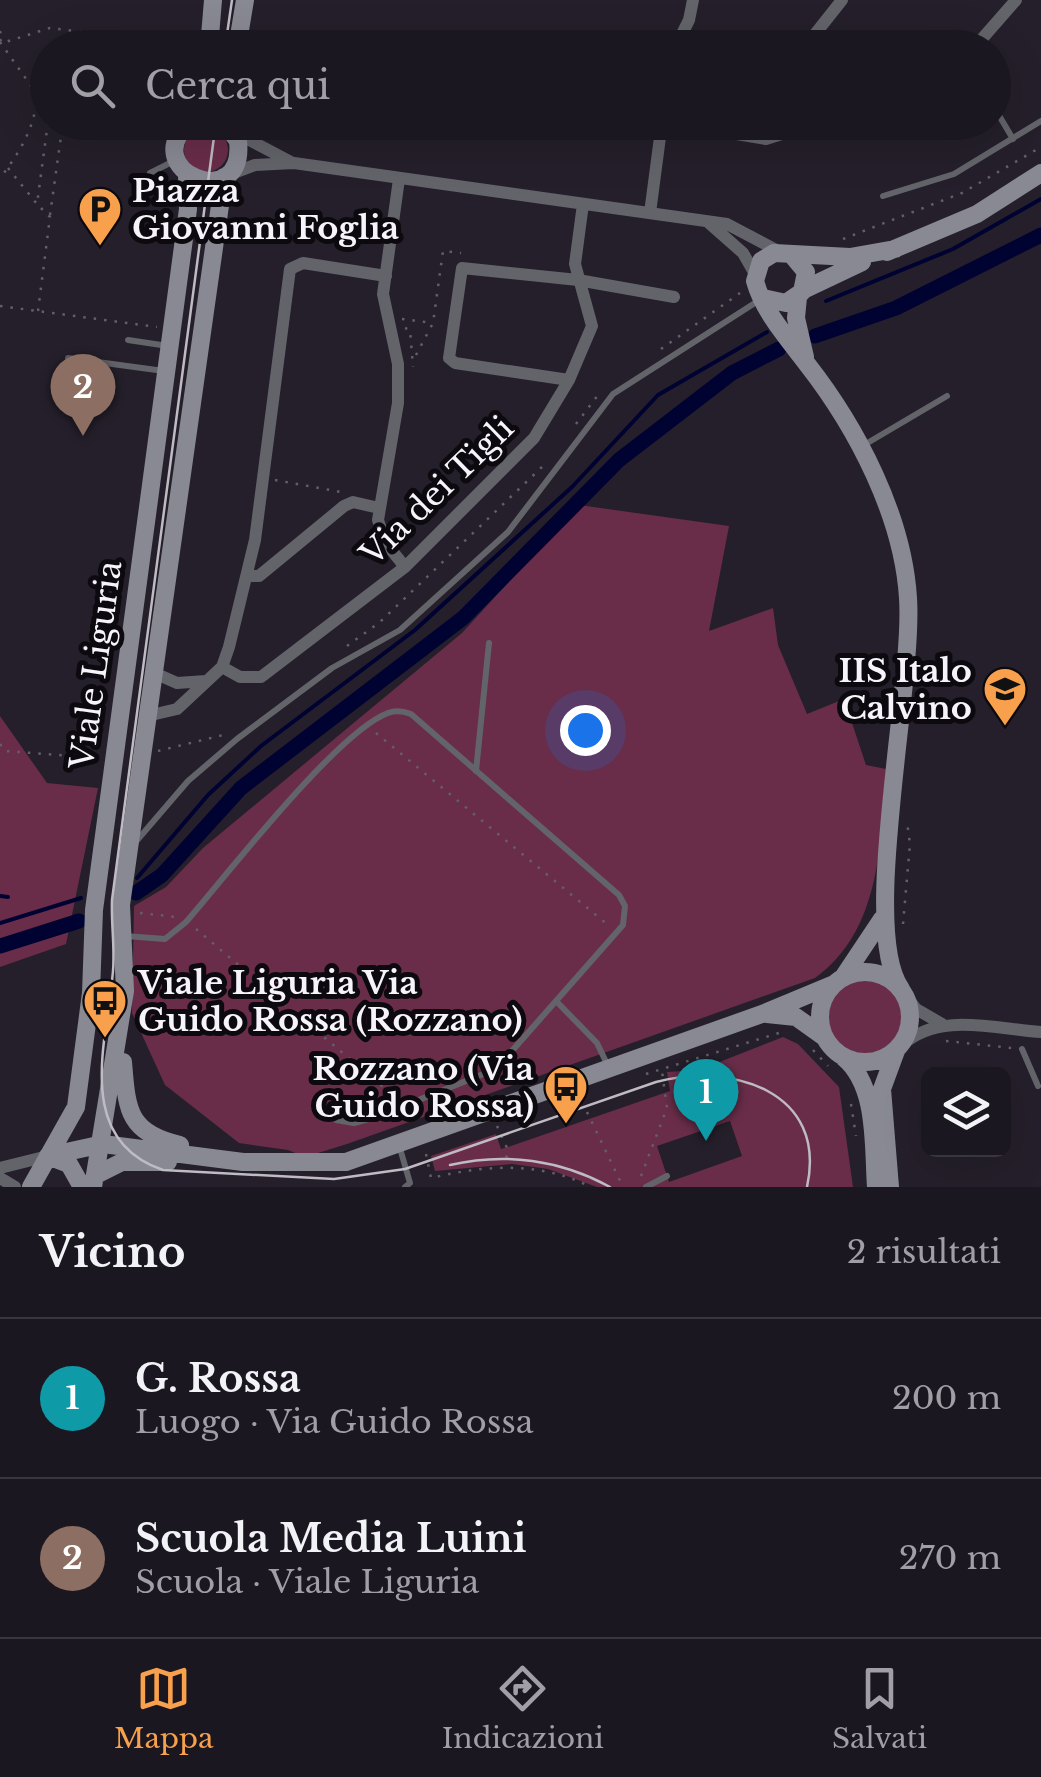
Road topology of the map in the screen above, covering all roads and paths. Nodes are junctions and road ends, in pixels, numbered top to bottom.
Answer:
1 (214, 0) edge
2 (244, 0) edge
3 (693, 0) edge
4 (842, 0) edge
5 (1016, 0) edge
6 (0, 30) edge
7 (42, 30) edge
8 (67, 30) edge
9 (208, 30) edge
10 (240, 30) edge
11 (684, 30) edge
12 (818, 30) edge
13 (990, 30) edge
14 (30, 33) edge
15 (1, 41) edge
16 (30, 84) edge
17 (30, 121) edge
18 (1041, 121) edge
19 (1012, 139) edge
20 (46, 140) edge
21 (61, 140) edge
22 (184, 140) edge
23 (235, 140) edge
24 (254, 140) edge
25 (660, 140) edge
26 (1010, 140) edge
27 (1041, 148) edge
28 (294, 163) junction
29 (182, 167) junction
30 (8, 168) junction
31 (1041, 172) edge
32 (150, 173) dead end
33 (224, 177) junction
34 (0, 178) edge
35 (399, 180) junction
36 (884, 196) dead end
37 (37, 204) junction
38 (583, 204) junction
39 (650, 213) junction
40 (50, 220) junction
41 (706, 222) junction
42 (896, 249) junction
43 (786, 254) junction
44 (824, 256) junction
45 (386, 276) junction
46 (578, 280) junction
47 (750, 282) junction
48 (801, 294) junction
49 (674, 297) dead end
50 (764, 298) junction
51 (0, 306) edge
52 (38, 311) junction
53 (396, 318) dead end
54 (433, 323) dead end
55 (166, 337) junction
56 (128, 340) dead end
57 (654, 354) dead end
58 (68, 358) dead end
59 (807, 363) junction
60 (165, 372) junction
61 (570, 380) junction
62 (608, 386) dead end
63 (947, 396) dead end
64 (575, 425) dead end
65 (859, 448) junction
66 (543, 466) dead end
67 (263, 478) junction
68 (342, 492) dead end
69 (379, 508) junction
70 (405, 567) junction
71 (248, 576) junction
72 (489, 643) dead end
73 (334, 655) dead end
74 (222, 667) junction
75 (152, 672) junction
76 (208, 681) junction
77 (147, 716) junction
78 (368, 726) junction
79 (228, 734) dead end
80 (2, 749) edge
81 (150, 752) dead end
82 (114, 759) junction
83 (476, 771) junction
84 (906, 823) dead end
85 (129, 847) junction
86 (130, 912) dead end
87 (884, 914) junction
88 (186, 922) junction
89 (903, 927) dead end
90 (617, 933) junction
91 (122, 935) junction
92 (837, 982) junction
93 (903, 992) junction
94 (558, 1003) junction
95 (762, 1014) junction
96 (942, 1024) junction
97 (120, 1031) junction
98 (792, 1032) dead end
99 (1041, 1032) edge
100 (805, 1039) dead end
101 (940, 1040) dead end
102 (898, 1049) junction
103 (1022, 1049) joint
104 (832, 1055) junction
105 (608, 1068) junction
106 (662, 1069) junction
107 (646, 1074) dead end
108 (1038, 1086) dead end
109 (850, 1096) dead end
110 (404, 1107) junction
111 (587, 1112) dead end
112 (336, 1120) dead end
113 (498, 1125) dead end
114 (419, 1133) junction
115 (103, 1144) junction
116 (398, 1144) junction
117 (858, 1147) dead end
118 (48, 1156) junction
119 (243, 1162) junction
120 (506, 1167) junction
121 (0, 1168) edge
122 (666, 1176) dead end
123 (0, 1178) edge
124 (96, 1180) edge
125 (407, 1185) edge
126 (16, 1187) edge
127 (31, 1187) edge
128 (82, 1187) edge
129 (591, 1187) edge
130 (622, 1187) edge
131 (636, 1187) edge
132 (646, 1187) edge
133 (876, 1187) edge
134 (890, 1187) edge

1 - 9 street
2 - 10 street
3 - 11 street
4 - 12 street
5 - 13 street
6 - 15 path
7 - 8 path
14 - 15 path
15 - 16 path
17 - 30 path
18 - 19 lane
20 - 37 path
21 - 40 path
22 - 29 street, Viale Liguria
23 - 33 street, Viale Liguria
24 - 28 street
25 - 39 street
26 - 36 lane
27 - 44 path
28 - 33 street
28 - 35 street
29 - 32 lane
29 - 33 street
29 - 55 street, Viale Liguria
30 - 34 path
30 - 37 path
31 - 42 street
33 - 75 street, Viale Liguria
35 - 38 street
35 - 45 street
37 - 40 path
38 - 39 street
38 - 46 street, Via dei Tigli
39 - 41 street
40 - 52 path
41 - 43 street
41 - 47 street
42 - 44 street
42 - 48 street
43 - 44 street
43 - 47 street
43 - 48 street
45 - 67 street
45 - 69 street
46 - 49 street
46 - 61 street, Via dei Tigli
46 - 61 street
47 - 50 street
47 - 57 path
48 - 50 street
48 - 59 street
50 - 59 street
50 - 85 lane
51 - 52 path
52 - 55 path
53 - 54 path
55 - 56 lane
55 - 60 street, Viale Liguria
58 - 60 lane
59 - 65 street
60 - 82 street, Viale Liguria
61 - 70 street, Via dei Tigli
62 - 64 path
63 - 65 lane
65 - 87 street
66 - 73 path
67 - 68 path
67 - 71 street
69 - 70 street
69 - 71 street, Via dei Tigli
70 - 74 street, Via dei Tigli
71 - 74 street
72 - 83 lane
74 - 76 street
75 - 76 street
75 - 77 street, Viale Liguria
76 - 77 street
77 - 85 street, Viale Liguria
78 - 83 lane
78 - 88 lane
78 - 90 path
79 - 81 path
80 - 82 path
82 - 118 street, Viale Liguria
83 - 90 lane
84 - 89 path
85 - 91 street, Viale Liguria
86 - 88 path
87 - 92 street
87 - 93 street
88 - 91 lane
88 - 110 path
90 - 94 lane
91 - 97 street, Viale Liguria
92 - 93 street
92 - 95 street
92 - 104 street
93 - 96 street
93 - 102 street
94 - 105 lane
94 - 110 lane
95 - 104 street
95 - 105 street
96 - 99 street
96 - 102 street
97 - 115 street, Viale Liguria
97 - 119 street
98 - 106 path
100 - 104 path
101 - 103 path
102 - 104 street
102 - 134 street
103 - 108 lane
104 - 133 street
105 - 114 street
106 - 107 path
106 - 131 path
109 - 117 path
110 - 112 lane
111 - 130 path
113 - 120 path
114 - 116 street
114 - 120 path
115 - 118 street
115 - 119 street
115 - 124 street, Viale Liguria
116 - 119 street
116 - 125 lane
118 - 121 street
118 - 127 street, Viale Liguria
118 - 128 street
119 - 124 street
120 - 129 path
122 - 132 lane
123 - 126 street

